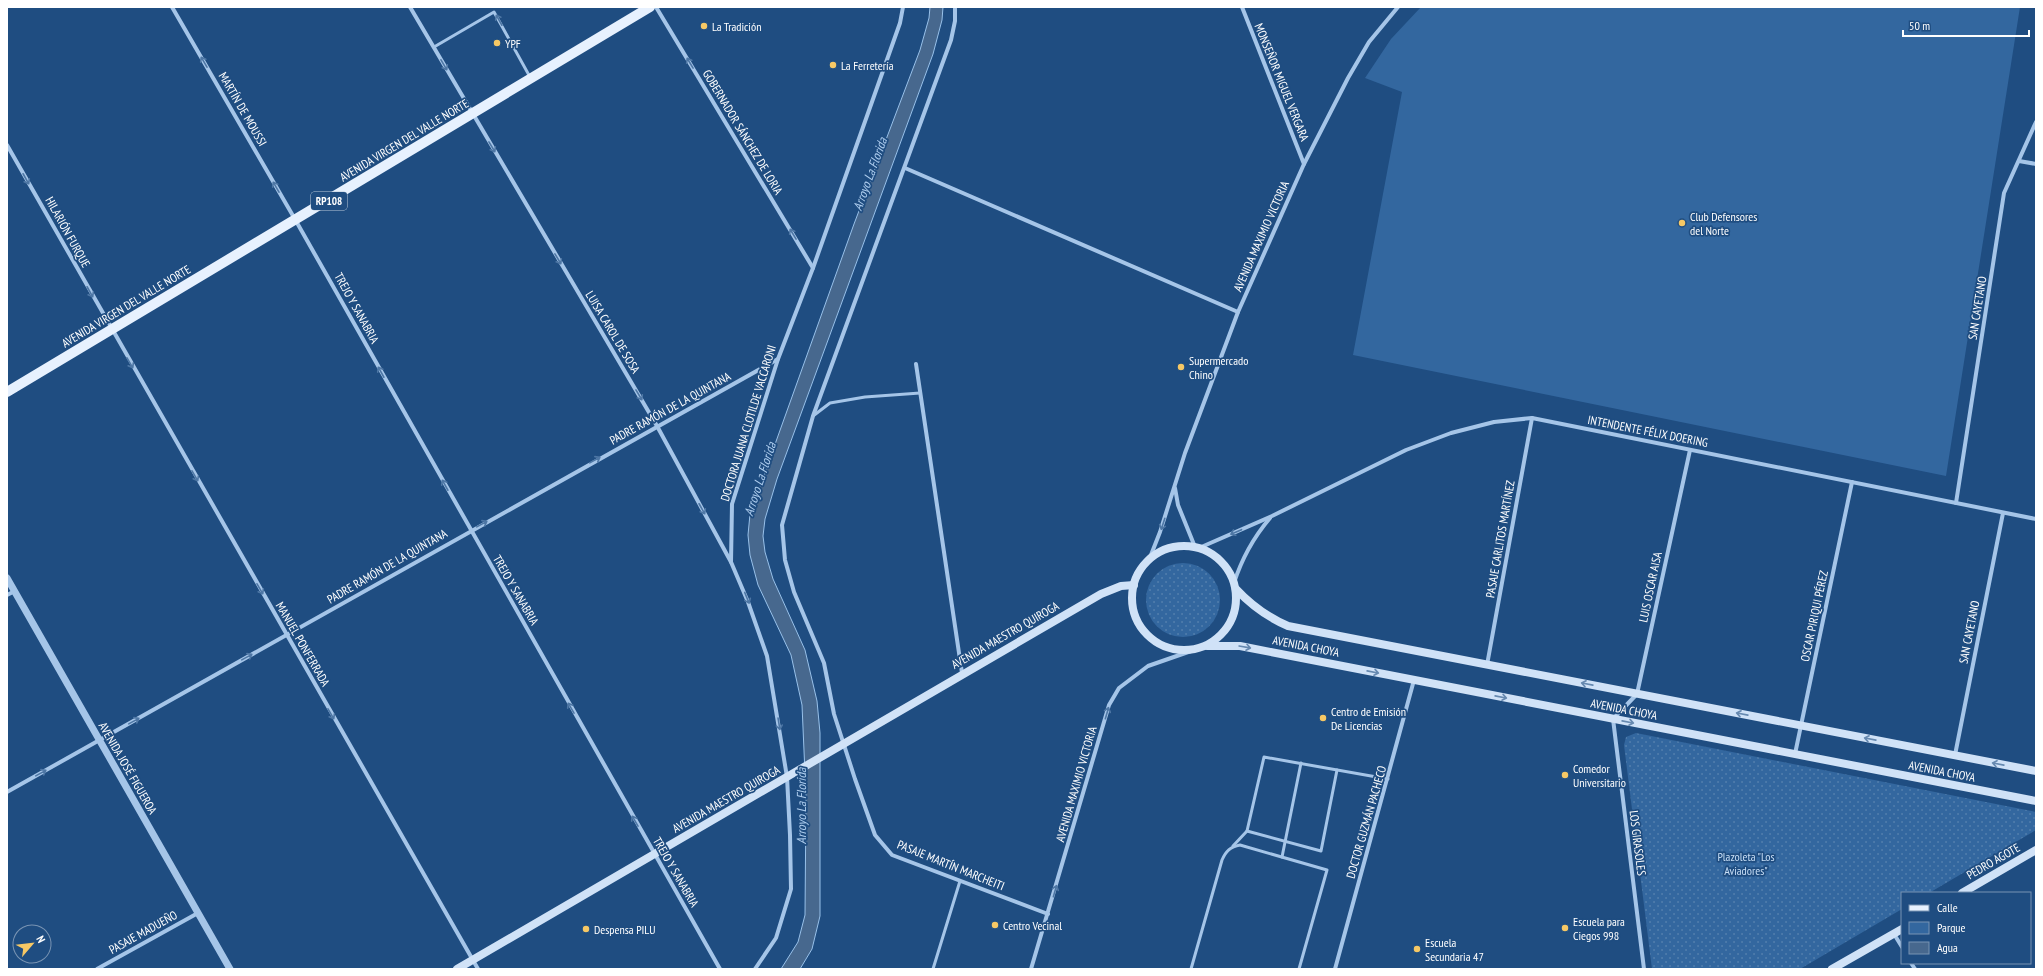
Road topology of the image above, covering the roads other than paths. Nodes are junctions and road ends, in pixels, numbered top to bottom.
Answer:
1 (172, 7) edge
2 (410, 7) edge
3 (650, 7) edge
4 (656, 7) edge
5 (903, 7) edge
6 (955, 7) edge
7 (1242, 7) edge
8 (1398, 7) edge
9 (434, 47) junction
10 (531, 78) junction
11 (473, 113) junction
12 (2036, 122) edge
13 (7, 145) edge
14 (2019, 161) junction
15 (1304, 164) junction
16 (2036, 164) edge
17 (904, 168) junction
18 (296, 221) junction
19 (812, 268) junction
20 (1238, 312) junction
21 (111, 330) junction
22 (778, 359) junction
23 (916, 364) dead end
24 (7, 392) edge
25 (920, 393) junction
26 (813, 416) junction
27 (1532, 418) junction
28 (657, 426) junction
29 (1690, 450) junction
30 (1852, 482) junction
31 (1175, 488) junction
32 (1956, 503) junction
33 (2003, 513) junction
34 (1272, 516) junction
35 (2036, 519) edge
36 (470, 530) junction
37 (1197, 548) junction
38 (1149, 560) junction
39 (732, 562) junction
40 (7, 578) edge
41 (1134, 585) junction
42 (1235, 586) junction
43 (15, 591) junction
44 (7, 595) edge
45 (286, 635) junction
46 (1206, 646) junction
47 (1194, 650) junction
48 (1487, 664) junction
49 (962, 673) junction
50 (1414, 680) junction
51 (1637, 694) junction
52 (1613, 719) junction
53 (1801, 726) junction
54 (100, 740) junction
55 (843, 744) junction
56 (1795, 754) junction
57 (1955, 755) junction
58 (1301, 763) junction
59 (1337, 770) junction
60 (2036, 771) edge
61 (787, 777) junction
62 (1388, 779) junction
63 (7, 792) edge
64 (2036, 801) edge
65 (1247, 832) junction
66 (1284, 841) junction
67 (1232, 847) junction
68 (2036, 850) edge
69 (654, 855) junction
70 (1282, 857) junction
71 (960, 881) junction
72 (1964, 892) edge
73 (198, 913) junction
74 (1048, 914) junction
75 (1901, 930) edge
76 (1894, 933) junction
77 (1901, 945) edge
78 (473, 960) junction
79 (97, 969) edge
80 (230, 969) edge
81 (457, 969) edge
82 (478, 969) edge
83 (720, 969) edge
84 (755, 969) edge
85 (932, 969) edge
86 (1031, 969) edge
87 (1191, 969) edge
88 (1298, 969) edge
89 (1335, 969) edge
90 (1644, 969) edge
91 (1832, 969) edge

18 -> 1 street, MARTÍN DE MOUSSI
2 - 9 street, LUISA CAROL DE SOSA
3 - 10 main road, AVENIDA VIRGEN DEL VALLE NORTE / RP108
19 -> 4 street, GOBERNADOR SÁNCHEZ DE LORIA
5 - 19 street, DOCTORA JUANA CLOTILDE VACCARONI
6 - 17 street, PASAJE MARTÍN MARCHEITI
7 - 15 street, MONSEÑOR MIGUEL VERGARA
8 - 15 street, AVENIDA MAXIMIO VICTORIA
10 -> 9 lane
9 -> 11 street, LUISA CAROL DE SOSA
10 - 11 main road, AVENIDA VIRGEN DEL VALLE NORTE / RP108
11 - 18 main road, AVENIDA VIRGEN DEL VALLE NORTE / RP108
11 -> 28 street, LUISA CAROL DE SOSA
12 - 14 street, SAN CAYETANO
13 -> 21 street, HILARIÓN FURQUE
14 - 16 street
14 - 32 street, SAN CAYETANO
15 - 20 street, AVENIDA MAXIMIO VICTORIA
17 - 20 street
17 - 26 street, PASAJE MARTÍN MARCHEITI
18 - 21 main road, AVENIDA VIRGEN DEL VALLE NORTE / RP108
36 -> 18 street, TREJO Y SANABRIA
19 - 22 street, DOCTORA JUANA CLOTILDE VACCARONI
20 - 31 street, AVENIDA MAXIMIO VICTORIA
21 - 24 main road, AVENIDA VIRGEN DEL VALLE NORTE / RP108
21 -> 45 street, MANUEL PONFERRADA
22 - 28 street, PADRE RAMÓN DE LA QUINTANA
22 - 39 street, DOCTORA JUANA CLOTILDE VACCARONI
23 - 25 street
25 - 26 lane
25 - 49 street
26 - 55 street, PASAJE MARTÍN MARCHEITI
27 - 29 street, INTENDENTE FÉLIX DOERING
27 - 34 street, INTENDENTE FÉLIX DOERING
27 - 48 street, PASAJE CARLITOS MARTÍNEZ
36 -> 28 street, PADRE RAMÓN DE LA QUINTANA
28 -> 39 street, LUISA CAROL DE SOSA
29 - 30 street, INTENDENTE FÉLIX DOERING
29 - 51 street, LUIS OSCAR AISA
30 - 32 street, INTENDENTE FÉLIX DOERING
30 - 53 street, OSCAR PIRIQUI PÉREZ
31 - 37 street, AVENIDA MAXIMIO VICTORIA
31 -> 38 street, AVENIDA MAXIMIO VICTORIA
32 - 33 street, INTENDENTE FÉLIX DOERING
33 - 35 street, INTENDENTE FÉLIX DOERING
33 - 57 street, SAN CAYETANO
34 -> 37 street, INTENDENTE FÉLIX DOERING
34 - 42 street, INTENDENTE FÉLIX DOERING
36 - 45 street, PADRE RAMÓN DE LA QUINTANA
69 -> 36 street, TREJO Y SANABRIA
37 - 38 main road
37 - 42 main road
38 - 41 main road
39 -> 61 street, DOCTORA JUANA CLOTILDE VACCARONI
40 - 43 street, AVENIDA JOSÉ FIGUEROA
41 - 47 main road
41 - 49 main road, AVENIDA MAESTRO QUIROGA
42 - 46 main road
42 - 48 main road, AVENIDA CHOYA
43 - 44 street
43 - 54 street, AVENIDA JOSÉ FIGUEROA
54 -> 45 street, PADRE RAMÓN DE LA QUINTANA
45 -> 78 street, MANUEL PONFERRADA
46 - 47 main road
46 -> 50 main road, AVENIDA CHOYA
74 -> 47 street, AVENIDA MAXIMIO VICTORIA
51 -> 48 main road, AVENIDA CHOYA
49 - 55 main road, AVENIDA MAESTRO QUIROGA
50 -> 52 main road, AVENIDA CHOYA
50 - 62 street, DOCTOR GUZMÁN PACHECO
51 - 52 street
53 -> 51 main road, AVENIDA CHOYA
52 -> 56 main road, AVENIDA CHOYA
52 - 90 street, LOS GIRASOLES
53 - 56 street, OSCAR PIRIQUI PÉREZ
57 -> 53 main road, AVENIDA CHOYA
63 -> 54 street, PADRE RAMÓN DE LA QUINTANA
54 - 73 street, AVENIDA JOSÉ FIGUEROA
55 - 61 main road, AVENIDA MAESTRO QUIROGA
55 - 71 street, PASAJE MARTÍN MARCHEITI
56 - 64 main road, AVENIDA CHOYA
60 -> 57 main road, AVENIDA CHOYA
58 - 59 lane
58 - 65 lane
58 - 66 lane
59 - 62 lane
59 - 66 lane
61 - 69 main road, AVENIDA MAESTRO QUIROGA
61 - 84 street, DOCTORA JUANA CLOTILDE VACCARONI
62 - 89 street, DOCTOR GUZMÁN PACHECO
65 - 66 lane
65 - 67 lane
66 - 70 lane
67 - 70 lane
67 - 87 lane
68 - 72 main road, PEDRO AGOTE
69 - 78 main road, AVENIDA MAESTRO QUIROGA
69 - 83 street, TREJO Y SANABRIA
70 - 88 lane
71 - 74 street, PASAJE MARTÍN MARCHEITI
71 - 85 lane
73 - 79 street, PASAJE MADUEÑO
73 - 80 street, AVENIDA JOSÉ FIGUEROA
74 - 86 street, AVENIDA MAXIMIO VICTORIA
75 - 76 main road
76 - 77 street
76 - 91 main road
78 - 81 main road, AVENIDA MAESTRO QUIROGA
78 - 82 street, MANUEL PONFERRADA

